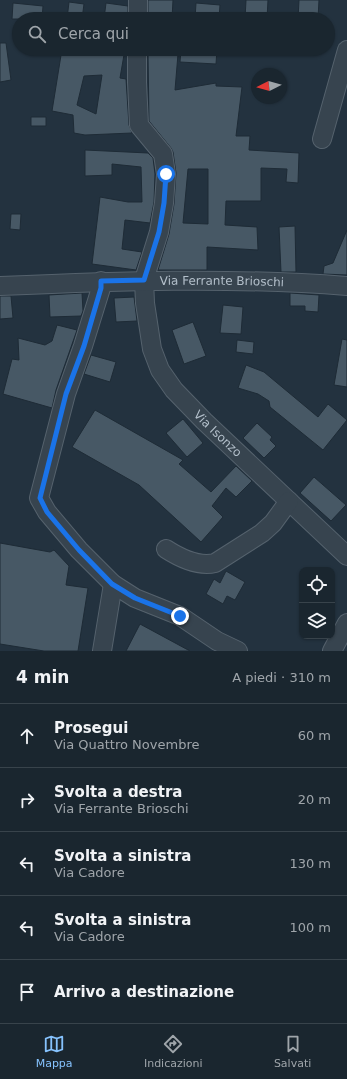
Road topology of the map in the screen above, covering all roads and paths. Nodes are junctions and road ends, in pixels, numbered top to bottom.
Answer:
1 (138, 0) edge
2 (138, 12) edge
3 (347, 50) edge
4 (137, 56) edge
5 (322, 139) dead end
6 (144, 280) junction
7 (101, 281) junction
8 (0, 286) edge
9 (347, 286) edge
10 (289, 501) junction
11 (166, 549) dead end
12 (347, 556) edge
13 (112, 584) junction
14 (347, 623) edge
15 (102, 651) edge
16 (238, 651) edge
17 (332, 651) edge

1 - 2 street
3 - 5 street
4 - 6 street, Via Isonzo
6 - 7 street, Via Ferrante Brioschi
6 - 9 street, Via Ferrante Brioschi
6 - 10 street, Via Isonzo
7 - 8 street, Via Ferrante Brioschi
7 - 13 street
10 - 11 street
10 - 12 street, Via Isonzo
13 - 15 street
13 - 16 street
14 - 17 street

